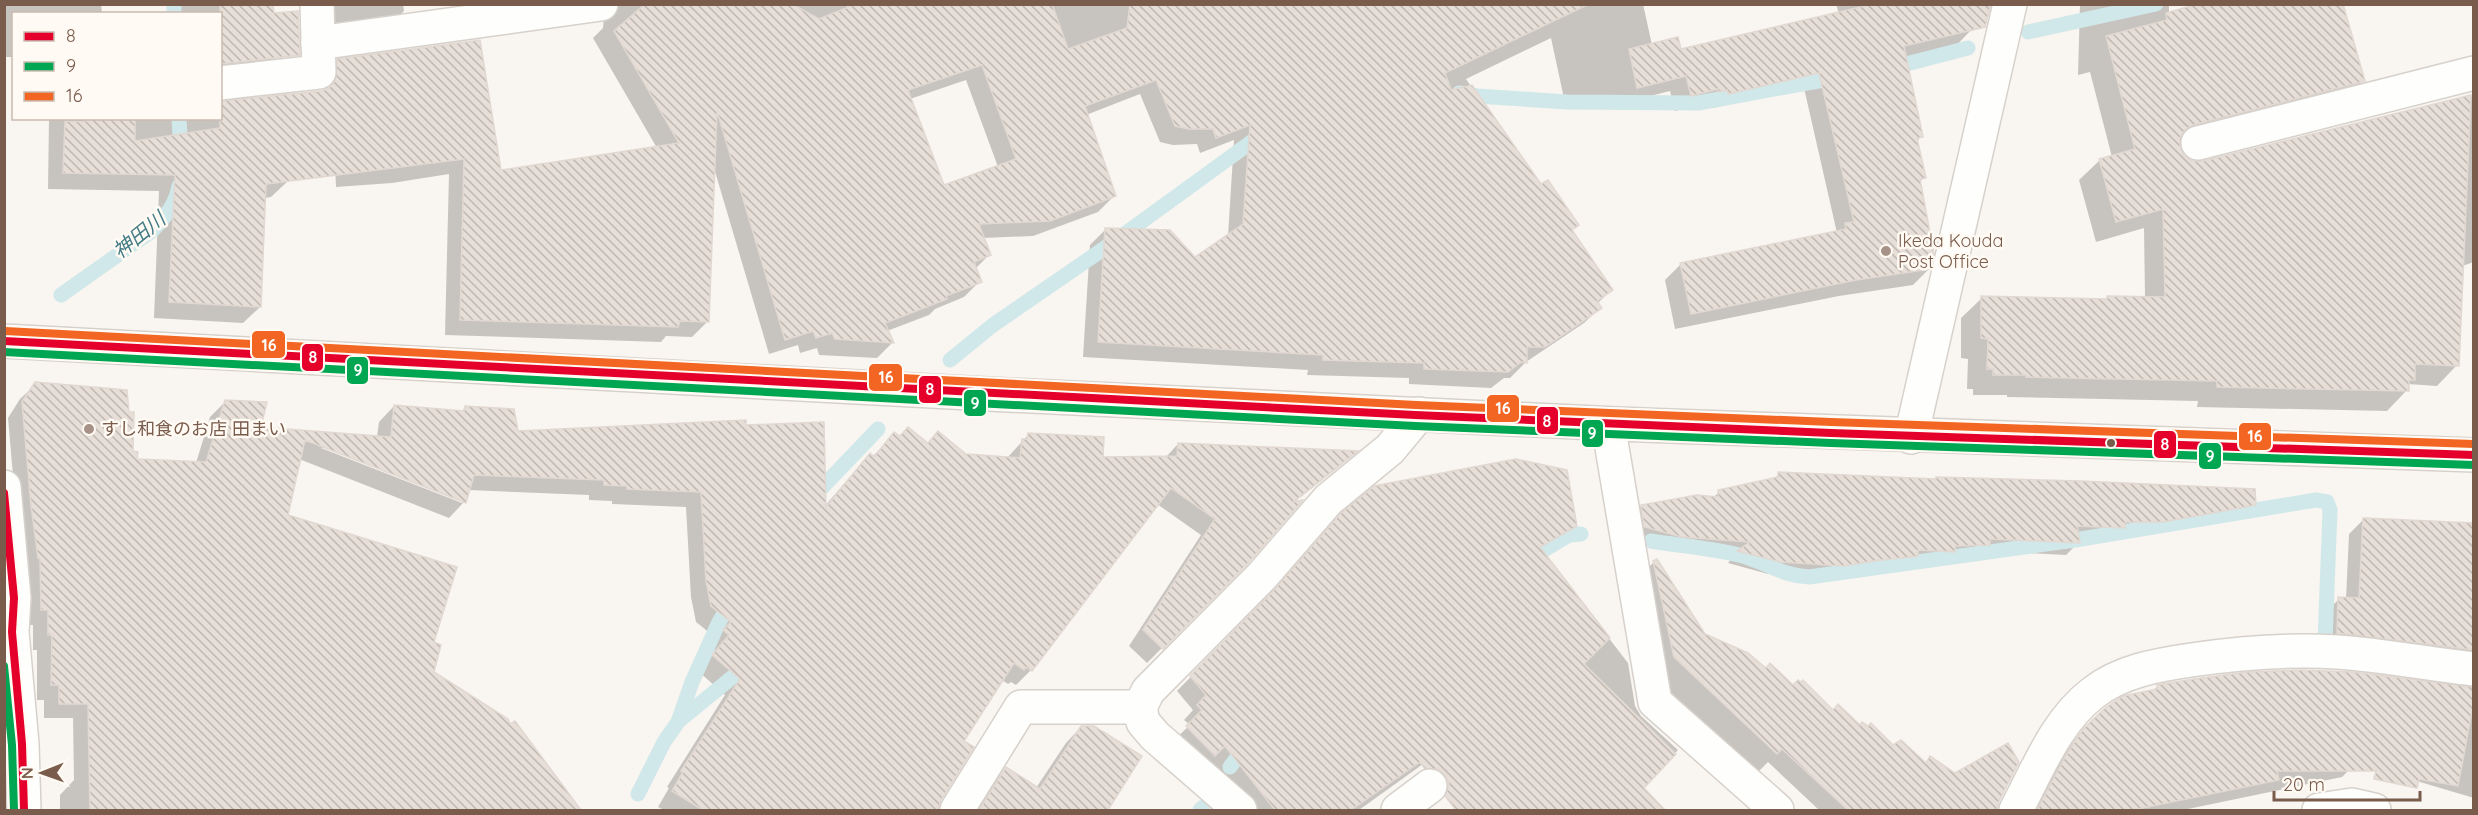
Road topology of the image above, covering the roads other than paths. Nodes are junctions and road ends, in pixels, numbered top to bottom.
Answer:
1 (317, 4) edge
2 (601, 4) edge
3 (2010, 4) edge
4 (318, 43) junction
5 (2474, 73) edge
6 (222, 83) edge
7 (2198, 143) dead end
8 (4, 341) edge
9 (1419, 414) junction
10 (1608, 424) junction
11 (1911, 436) junction
12 (2474, 454) edge
13 (4, 487) edge
14 (9, 597) edge
15 (2474, 669) edge
16 (1140, 707) junction
17 (1430, 786) dead end
18 (24, 810) edge
19 (957, 810) edge
20 (1240, 810) edge
21 (1398, 810) edge
22 (1777, 810) edge
23 (2016, 810) edge
24 (2319, 810) edge
25 (2374, 810) edge

1 - 4 street
2 - 4 street
3 - 11 street
4 - 6 street
5 - 7 street
8 - 9 street
9 - 10 street
9 - 16 street
10 - 11 street
10 - 22 street
11 - 12 street
13 - 14 street
14 - 18 street
15 - 23 street
16 - 19 street
16 - 20 street
17 - 21 street
24 - 25 street

